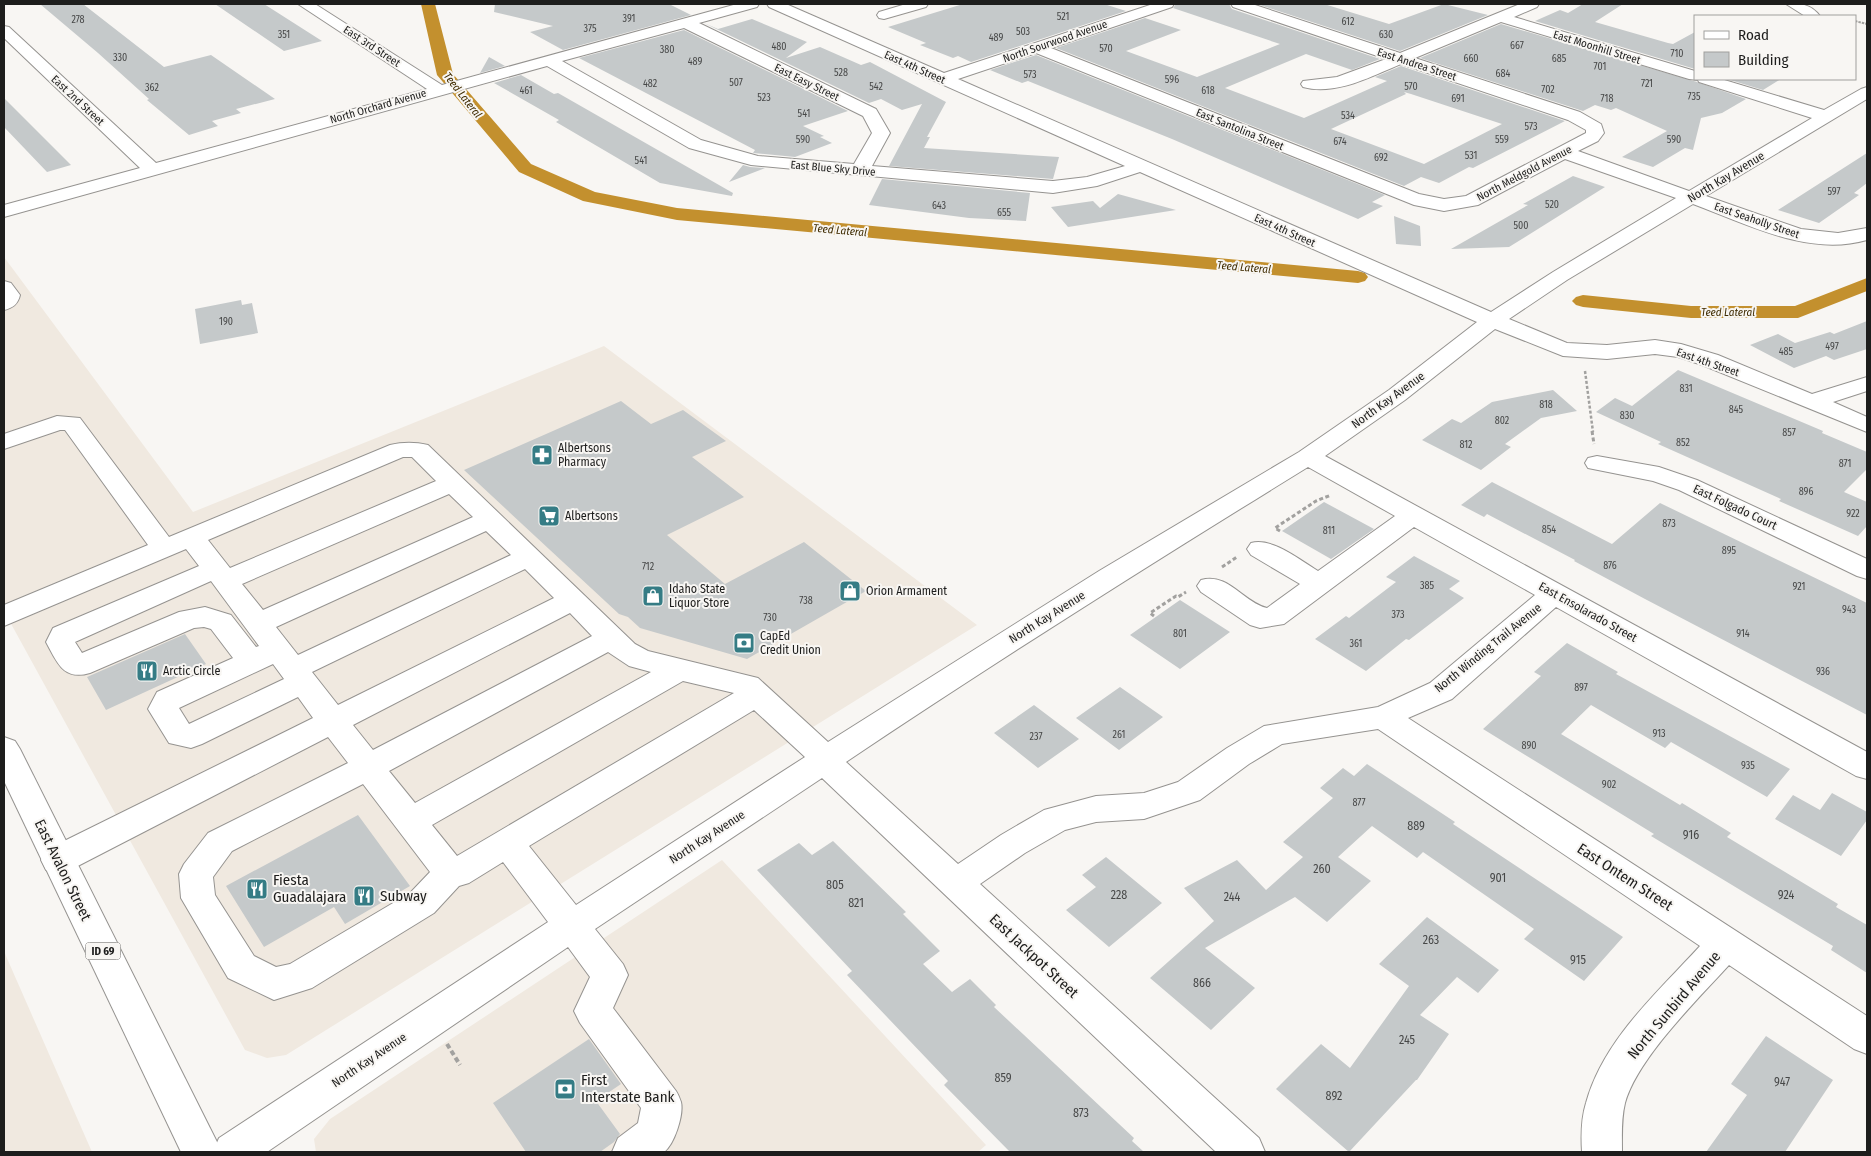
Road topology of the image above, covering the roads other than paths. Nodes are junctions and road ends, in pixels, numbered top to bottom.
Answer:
1 (305, 4) edge
2 (752, 4) edge
3 (774, 4) edge
4 (921, 4) edge
5 (1167, 4) edge
6 (1238, 4) edge
7 (1532, 4) edge
8 (1793, 4) edge
9 (1811, 14) edge
10 (884, 15) dead end
11 (1500, 17) junction
12 (686, 23) junction
13 (6, 35) edge
14 (1037, 48) junction
15 (1401, 58) junction
16 (548, 60) junction
17 (1694, 76) edge
18 (943, 79) junction
19 (1708, 80) edge
20 (1309, 84) dead end
21 (447, 87) junction
22 (1867, 92) edge
23 (1828, 117) junction
24 (1595, 128) joint
25 (1563, 152) junction
26 (1140, 166) junction
27 (153, 170) junction
28 (860, 170) junction
29 (1692, 198) junction
30 (1444, 204) joint
31 (4, 211) edge
32 (1867, 234) edge
33 (4, 287) edge
34 (4, 304) edge
35 (1504, 313) junction
36 (1867, 384) edge
37 (1810, 402) junction
38 (1867, 425) edge
39 (4, 442) edge
40 (1308, 457) junction
41 (1597, 463) road end
42 (452, 483) junction
43 (1413, 515) junction
44 (490, 519) junction
45 (177, 543) junction
46 (1260, 549) dead end
47 (528, 557) junction
48 (1867, 570) edge
49 (220, 575) junction
50 (1320, 584) junction
51 (1211, 586) dead end
52 (1554, 594) junction
53 (573, 600) junction
54 (4, 616) edge
55 (258, 624) junction
56 (611, 638) junction
57 (281, 665) junction
58 (680, 669) junction
59 (756, 694) junction
60 (1383, 717) junction
61 (334, 721) junction
62 (4, 749) edge
63 (825, 759) junction
64 (369, 766) junction
65 (1867, 767) edge
66 (410, 821) junction
67 (507, 843) junction
68 (58, 860) junction
69 (450, 873) junction
70 (956, 883) junction
71 (572, 925) junction
72 (1726, 943) junction
73 (1867, 1037) edge
74 (202, 1152) edge
75 (233, 1152) edge
76 (632, 1152) edge
77 (1245, 1152) edge
78 (1602, 1152) edge

1 - 21 street, East 3rd Street
2 - 12 street, North Orchard Avenue
3 - 18 street, East 4th Street
4 - 10 street
5 - 14 street, North Sourwood Avenue
6 - 15 street, East Andrea Street
7 - 11 street
8 - 9 street
11 - 15 street
11 - 17 street, East Moonhill Street
12 - 16 street, North Orchard Avenue
12 - 28 street, East Easy Street
13 - 27 street, East 2nd Street
14 - 18 street, North Sourwood Avenue
14 - 30 street, East Santolina Street
15 - 20 street
15 - 24 street, East Andrea Street
16 - 21 street, North Orchard Avenue
16 - 28 street, East Blue Sky Drive
18 - 26 street, East 4th Street
19 - 23 street
21 - 27 street, North Orchard Avenue
22 - 23 street, North Kay Avenue
23 - 29 street, North Kay Avenue
24 - 25 street, North Meldgold Avenue
25 - 29 street, East Seaholly Street
25 - 30 street, North Meldgold Avenue
26 - 28 street, East Blue Sky Drive
26 - 35 street, East 4th Street
27 - 31 street, North Orchard Avenue
29 - 32 street, East Seaholly Street
29 - 35 street, North Kay Avenue
33 - 34 street
35 - 37 street, East 4th Street
35 - 40 street, North Kay Avenue
36 - 37 street
37 - 38 street, East 4th Street
39 - 45 street
40 - 43 street, East Ensolarado Street
40 - 63 street, North Kay Avenue
41 - 48 street, East Folgado Court
42 - 44 street, East Jackpot Street
42 - 45 street, East Jackpot Street
42 - 49 street
43 - 50 street
43 - 52 street, East Ensolarado Street
44 - 47 street, East Jackpot Street
44 - 55 street
45 - 49 street
45 - 54 street, East Jackpot Street
46 - 50 street
47 - 53 street, East Jackpot Street
47 - 57 street
49 - 55 street
49 - 57 street
50 - 51 street
52 - 60 street, North Winding Trail Avenue
52 - 65 street, East Ensolarado Street
53 - 56 street, East Jackpot Street
53 - 61 street
55 - 57 street
56 - 58 street, East Jackpot Street
56 - 64 street
57 - 61 street
58 - 59 street, East Jackpot Street
58 - 66 street
59 - 63 street, East Jackpot Street
59 - 67 street
60 - 70 street, North Winding Trail Avenue
60 - 72 street, East Ontem Street
61 - 64 street
61 - 68 street
62 - 68 street, East Avalon Street / ID 69
63 - 70 street, East Jackpot Street
63 - 71 street, North Kay Avenue
64 - 66 street
64 - 69 street
66 - 69 street
67 - 69 street
67 - 71 street
68 - 74 street, East Avalon Street / ID 69
70 - 77 street, East Jackpot Street
71 - 75 street, North Kay Avenue
71 - 76 street
72 - 73 street, East Ontem Street
72 - 78 street, North Sunbird Avenue

